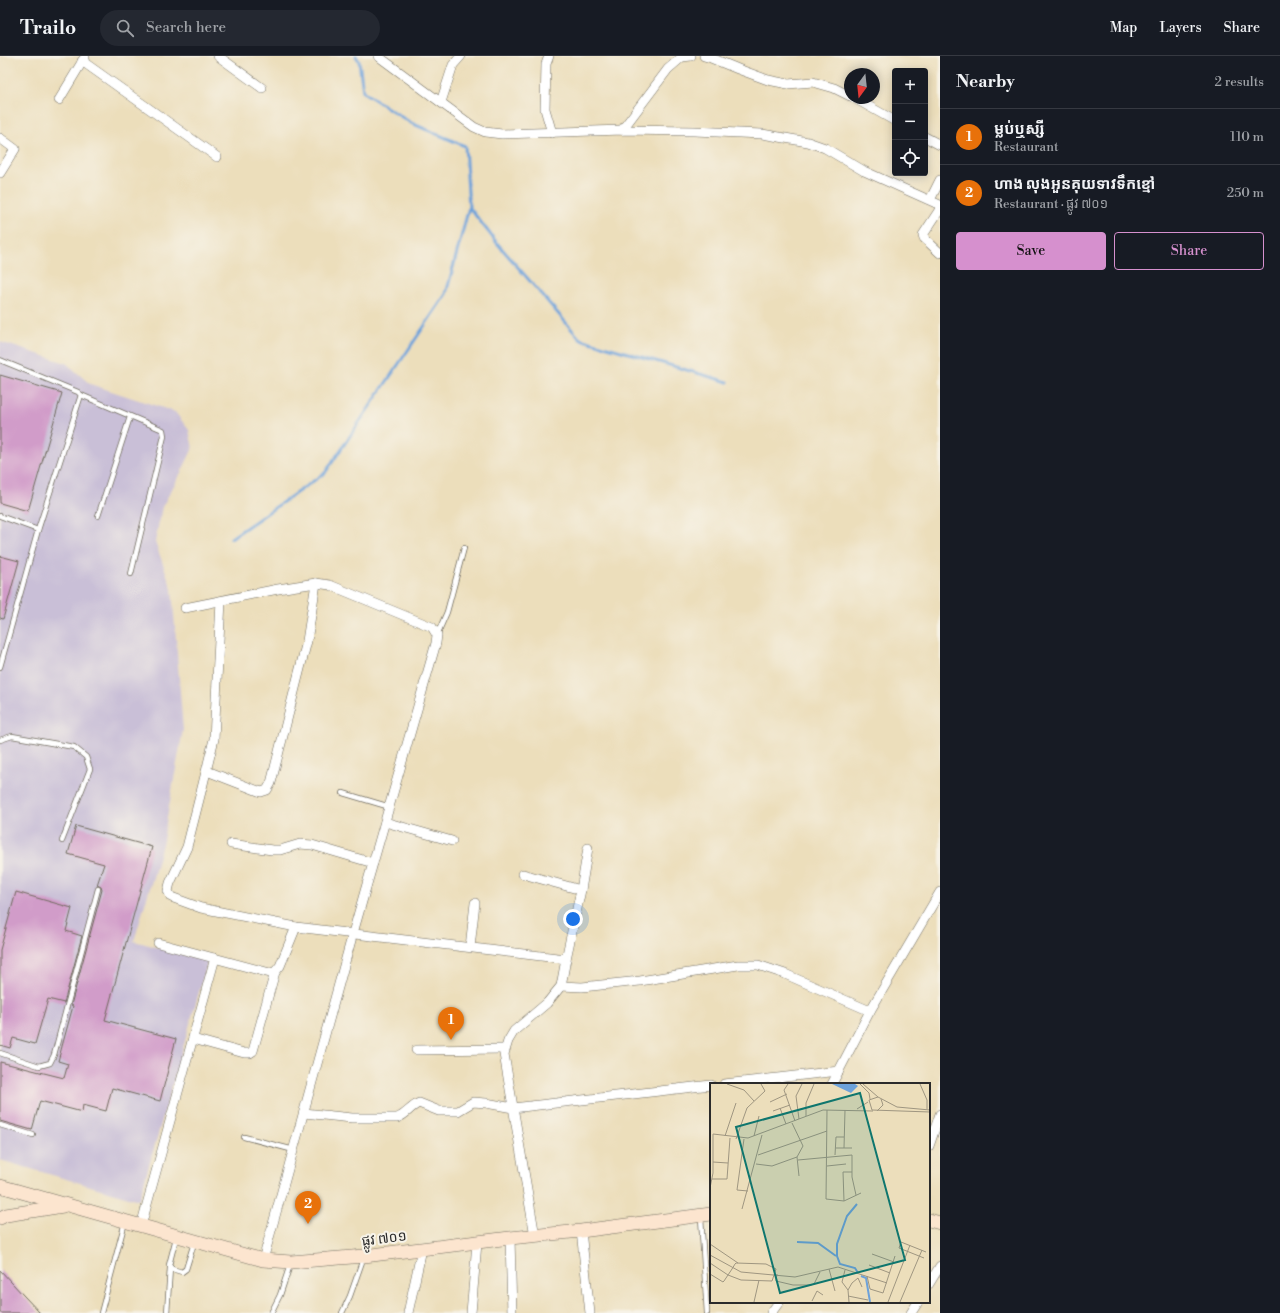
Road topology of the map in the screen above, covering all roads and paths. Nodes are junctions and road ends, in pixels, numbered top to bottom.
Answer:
1 (218, 56) edge
2 (378, 56) edge
3 (461, 56) edge
4 (550, 56) edge
5 (691, 56) edge
6 (704, 56) edge
7 (84, 58) edge
8 (262, 88) dead end
9 (844, 93) edge
10 (60, 100) dead end
11 (441, 102) junction
12 (865, 104) edge
13 (892, 119) edge
14 (622, 130) junction
15 (552, 133) junction
16 (0, 138) edge
17 (928, 139) edge
18 (940, 145) edge
19 (217, 157) dead end
20 (0, 173) edge
21 (940, 180) edge
22 (930, 200) junction
23 (940, 205) edge
24 (940, 209) edge
25 (940, 253) edge
26 (0, 360) edge
27 (81, 395) junction
28 (130, 417) junction
29 (0, 516) edge
30 (98, 516) dead end
31 (38, 530) junction
32 (464, 548) dead end
33 (131, 574) dead end
34 (316, 583) junction
35 (221, 601) junction
36 (185, 608) dead end
37 (437, 634) junction
38 (0, 667) edge
39 (0, 740) edge
40 (206, 771) junction
41 (343, 793) dead end
42 (390, 806) junction
43 (385, 822) junction
44 (62, 841) dead end
45 (452, 841) dead end
46 (231, 844) dead end
47 (588, 848) dead end
48 (374, 863) junction
49 (523, 874) dead end
50 (98, 889) dead end
51 (581, 890) junction
52 (940, 892) edge
53 (475, 903) dead end
54 (296, 927) junction
55 (353, 933) junction
56 (158, 942) dead end
57 (470, 947) junction
58 (215, 958) junction
59 (566, 959) junction
60 (275, 972) junction
61 (561, 986) junction
62 (870, 1011) junction
63 (193, 1039) junction
64 (505, 1049) junction
65 (416, 1050) dead end
66 (0, 1053) edge
67 (839, 1071) junction
68 (733, 1083) edge
69 (833, 1083) edge
70 (710, 1086) edge
71 (513, 1108) junction
72 (304, 1113) junction
73 (940, 1114) edge
74 (0, 1125) edge
75 (34, 1135) dead end
76 (244, 1137) dead end
77 (930, 1143) edge
78 (294, 1150) junction
79 (0, 1186) edge
80 (66, 1206) junction
81 (706, 1215) edge
82 (0, 1218) edge
83 (930, 1220) edge
84 (125, 1222) junction
85 (940, 1223) edge
86 (141, 1226) junction
87 (581, 1232) junction
88 (176, 1236) junction
89 (535, 1236) junction
90 (510, 1238) junction
91 (194, 1241) junction
92 (477, 1243) junction
93 (422, 1249) junction
94 (364, 1256) junction
95 (263, 1260) junction
96 (291, 1262) junction
97 (940, 1266) edge
98 (170, 1268) junction
99 (930, 1282) edge
100 (778, 1303) edge
101 (917, 1303) edge
102 (101, 1313) edge
103 (167, 1313) edge
104 (271, 1313) edge
105 (342, 1313) edge
106 (408, 1313) edge
107 (471, 1313) edge
108 (512, 1313) edge
109 (590, 1313) edge
110 (707, 1313) edge
111 (771, 1313) edge
112 (911, 1313) edge

1 - 8 street
2 - 11 street
3 - 11 street
4 - 15 street
5 - 14 street
6 - 9 street
7 - 10 street
7 - 19 street
11 - 15 street
12 - 13 street
14 - 15 street
14 - 22 street
16 - 20 street
17 - 18 street
21 - 22 street
22 - 23 street
24 - 25 street
26 - 27 lane
27 - 28 lane
27 - 31 lane
28 - 30 lane
28 - 33 lane
29 - 31 lane
31 - 38 lane
32 - 37 lane
34 - 35 street
34 - 37 street
34 - 40 street
35 - 36 street
35 - 40 street
37 - 42 street
39 - 44 lane
40 - 54 street
41 - 42 lane
42 - 43 street
43 - 45 street
43 - 48 street
46 - 48 street
47 - 51 street
48 - 55 street
49 - 51 street
50 - 66 lane
51 - 59 street
52 - 62 street
53 - 57 street
54 - 55 street
54 - 60 street
55 - 57 street
55 - 72 street
56 - 58 street
57 - 59 street
58 - 60 street
58 - 63 street
59 - 61 street
60 - 63 street
61 - 62 street
61 - 64 street
62 - 67 street
63 - 86 street
64 - 65 street
64 - 71 street
67 - 68 street
67 - 69 street
70 - 71 street
71 - 72 street
71 - 89 street
72 - 78 street
73 - 77 street
74 - 75 lane
76 - 78 lane
78 - 95 street
79 - 80 main road, ផ្លូវ ៧០១
80 - 82 main road
80 - 84 main road, ផ្លូវ ៧០១
81 - 87 main road, ផ្លូវ ៧០១
81 - 110 lane
83 - 85 main road
84 - 86 main road, ផ្លូវ ៧០១
84 - 102 lane
86 - 88 main road, ផ្លូវ ៧០១
87 - 89 main road, ផ្លូវ ៧០១
87 - 109 street
88 - 91 main road, ផ្លូវ ៧០១
88 - 98 lane
89 - 90 main road, ផ្លូវ ៧០១
90 - 92 main road, ផ្លូវ ៧០១
90 - 108 street
91 - 95 main road, ផ្លូវ ៧០១
91 - 98 lane
92 - 93 main road, ផ្លូវ ៧០១
92 - 107 street
93 - 94 main road, ផ្លូវ ៧០១
93 - 106 street
94 - 96 main road, ផ្លូវ ៧០១
94 - 105 lane
95 - 96 main road, ផ្លូវ ៧០១
96 - 104 lane
97 - 99 street
98 - 103 lane
100 - 111 street
101 - 112 street

